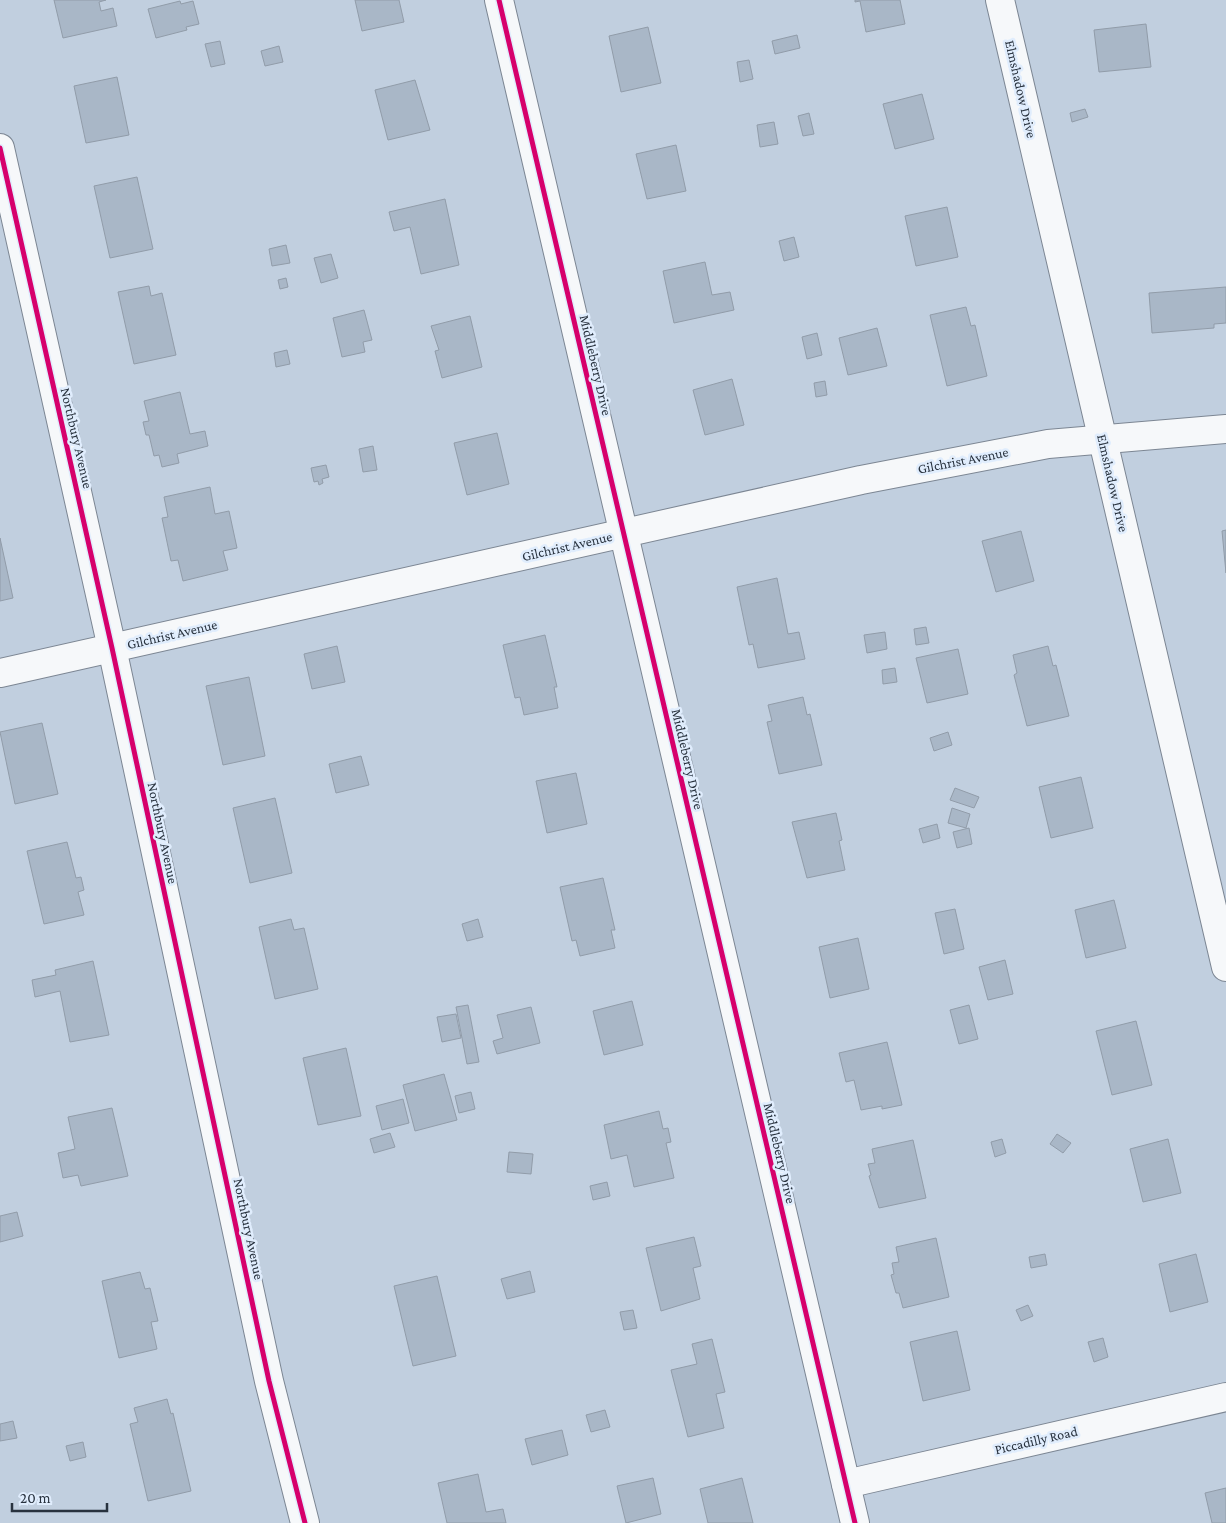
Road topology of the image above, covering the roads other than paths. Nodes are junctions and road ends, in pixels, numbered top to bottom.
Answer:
1 (499, 0) edge
2 (1000, 0) edge
3 (0, 148) edge
4 (1226, 429) edge
5 (1103, 439) junction
6 (623, 534) junction
7 (112, 648) junction
8 (0, 672) edge
9 (1226, 967) edge
10 (1226, 1397) edge
11 (846, 1484) junction
12 (305, 1523) edge
13 (855, 1523) edge

1 - 6 street, Middleberry Drive
2 - 5 street, Elmshadow Drive
3 - 7 street, Northbury Avenue
4 - 5 street, Gilchrist Avenue
5 - 6 street, Gilchrist Avenue
5 - 9 street, Elmshadow Drive
6 - 7 street, Gilchrist Avenue
6 - 11 street, Middleberry Drive
7 - 8 street, Gilchrist Avenue
7 - 12 street, Northbury Avenue
10 - 11 street, Piccadilly Road
11 - 13 street, Middleberry Drive

